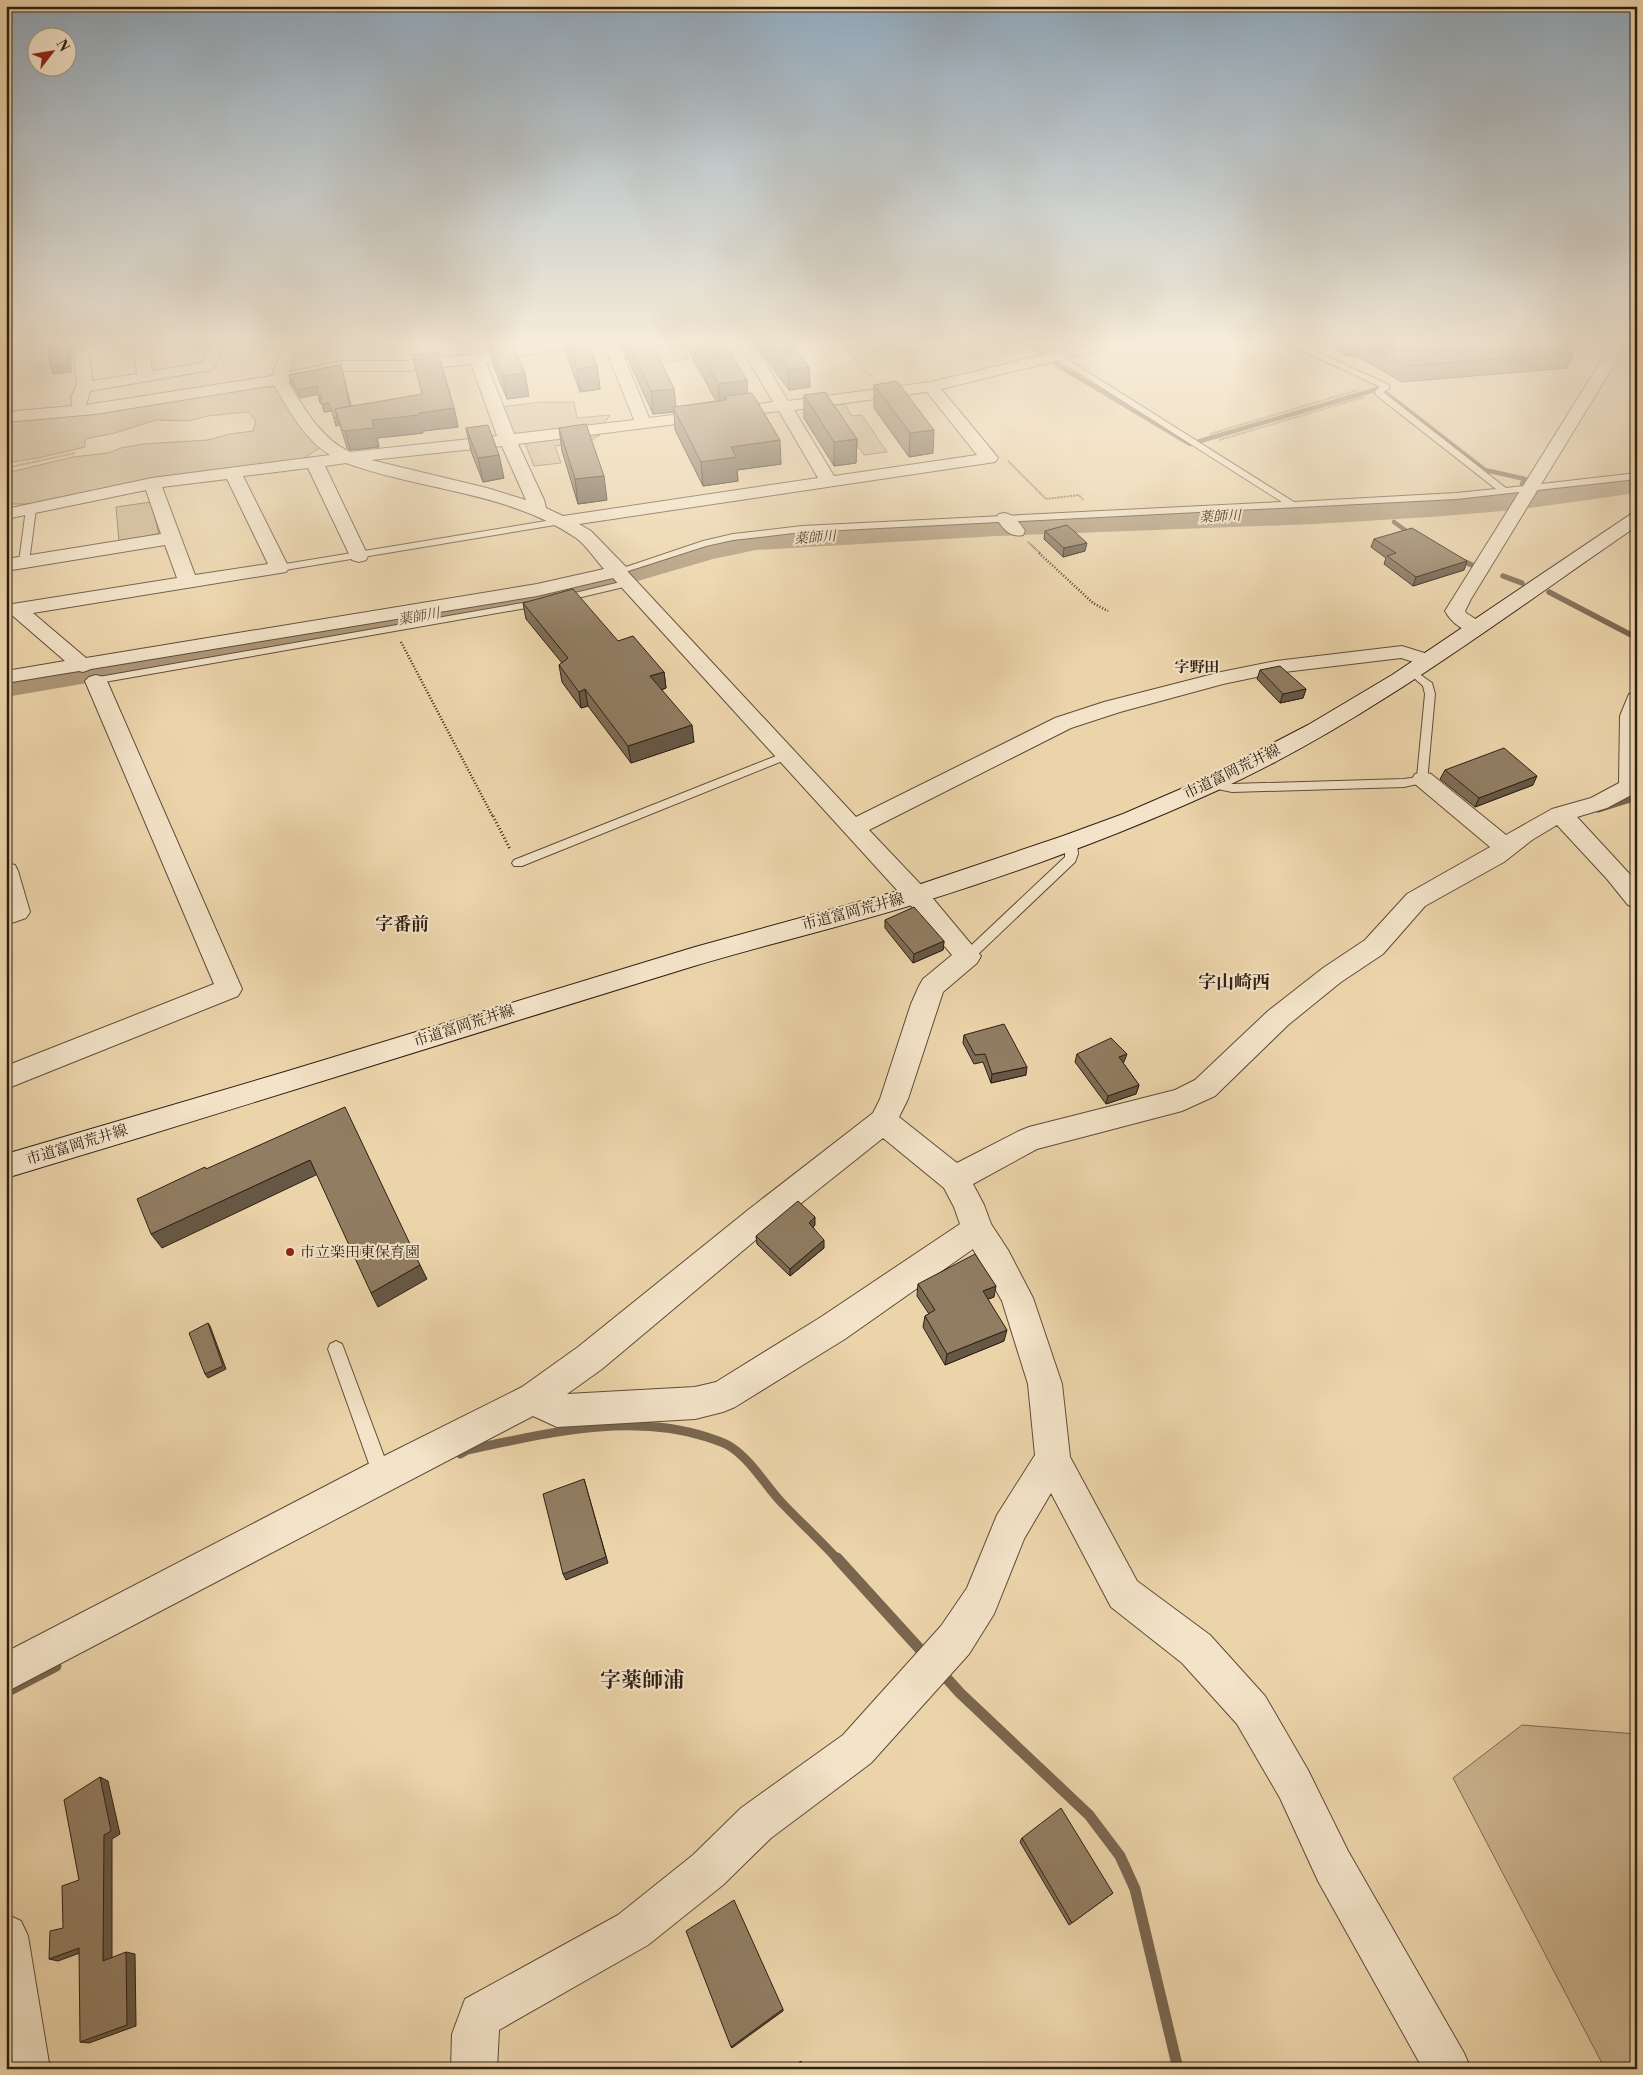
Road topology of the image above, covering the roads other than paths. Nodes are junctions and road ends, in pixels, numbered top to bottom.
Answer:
1 (321, 439) edge
2 (507, 439) joint
3 (804, 439) edge
4 (974, 439) edge
5 (1189, 439) edge
6 (1438, 439) edge
7 (1562, 439) edge
8 (350, 458) junction
9 (314, 462) junction
10 (233, 473) junction
11 (1637, 476) edge
12 (830, 481) junction
13 (152, 483) junction
14 (1532, 487) junction
15 (1503, 490) junction
16 (1293, 505) junction
17 (537, 510) junction
18 (15, 511) edge
19 (1637, 518) edge
20 (564, 521) junction
21 (172, 538) junction
22 (359, 556) junction
23 (15, 564) edge
24 (279, 568) junction
25 (624, 577) junction
26 (188, 582) junction
27 (12, 610) edge
28 (1475, 627) junction
29 (1419, 666) junction
30 (90, 676) junction
31 (6, 678) edge
32 (6, 695) edge
33 (1637, 699) edge
34 (786, 756) junction
35 (1423, 779) junction
36 (1212, 784) junction
37 (1560, 814) junction
38 (852, 828) junction
39 (1071, 842) junction
40 (1505, 847) junction
41 (518, 863) road end
42 (6, 870) edge
43 (916, 895) junction
44 (1637, 899) edge
45 (6, 916) edge
46 (968, 956) junction
47 (6, 1078) edge
48 (883, 1122) junction
49 (6, 1166) edge
50 (956, 1180) junction
51 (977, 1229) junction
52 (336, 1349) dead end
53 (534, 1398) junction
54 (1052, 1460) junction
55 (382, 1475) junction
56 (6, 1673) edge
57 (6, 1936) edge
58 (27, 2069) edge
59 (474, 2069) edge
60 (1448, 2069) edge

1 - 8 street
2 - 8 street
2 - 17 street
3 - 12 street
4 - 12 street
5 - 16 lane
6 - 15 lane
7 - 14 street
8 - 9 street
8 - 17 street
9 - 10 street
9 - 22 street
10 - 13 street
10 - 24 street
11 - 14 lane
12 - 20 street
13 - 18 street
13 - 21 street
14 - 15 lane
14 - 28 street
15 - 16 lane
16 - 25 lane
17 - 20 street
18 - 23 lane
19 - 28 street, 市道富岡荒井線
20 - 22 lane
20 - 25 street
21 - 23 street
21 - 26 street
22 - 24 lane
24 - 26 street
25 - 30 street
25 - 34 street
26 - 27 street
27 - 30 street
28 - 29 street, 市道富岡荒井線
29 - 35 lane
29 - 36 street, 市道富岡荒井線
29 - 38 street
30 - 31 street
30 - 32 street
30 - 47 street
33 - 37 street
34 - 38 street
34 - 41 lane
35 - 36 lane
35 - 40 street
36 - 39 street, 市道富岡荒井線
37 - 40 street
37 - 44 street
38 - 43 street
39 - 43 street, 市道富岡荒井線
39 - 46 lane
40 - 50 street
42 - 45 street
43 - 46 street
43 - 49 street, 市道富岡荒井線
46 - 48 street
48 - 50 street
48 - 53 street
50 - 51 street
51 - 53 street
51 - 54 street
52 - 55 lane
53 - 55 street
54 - 59 street
54 - 60 street
55 - 56 street
57 - 58 street

